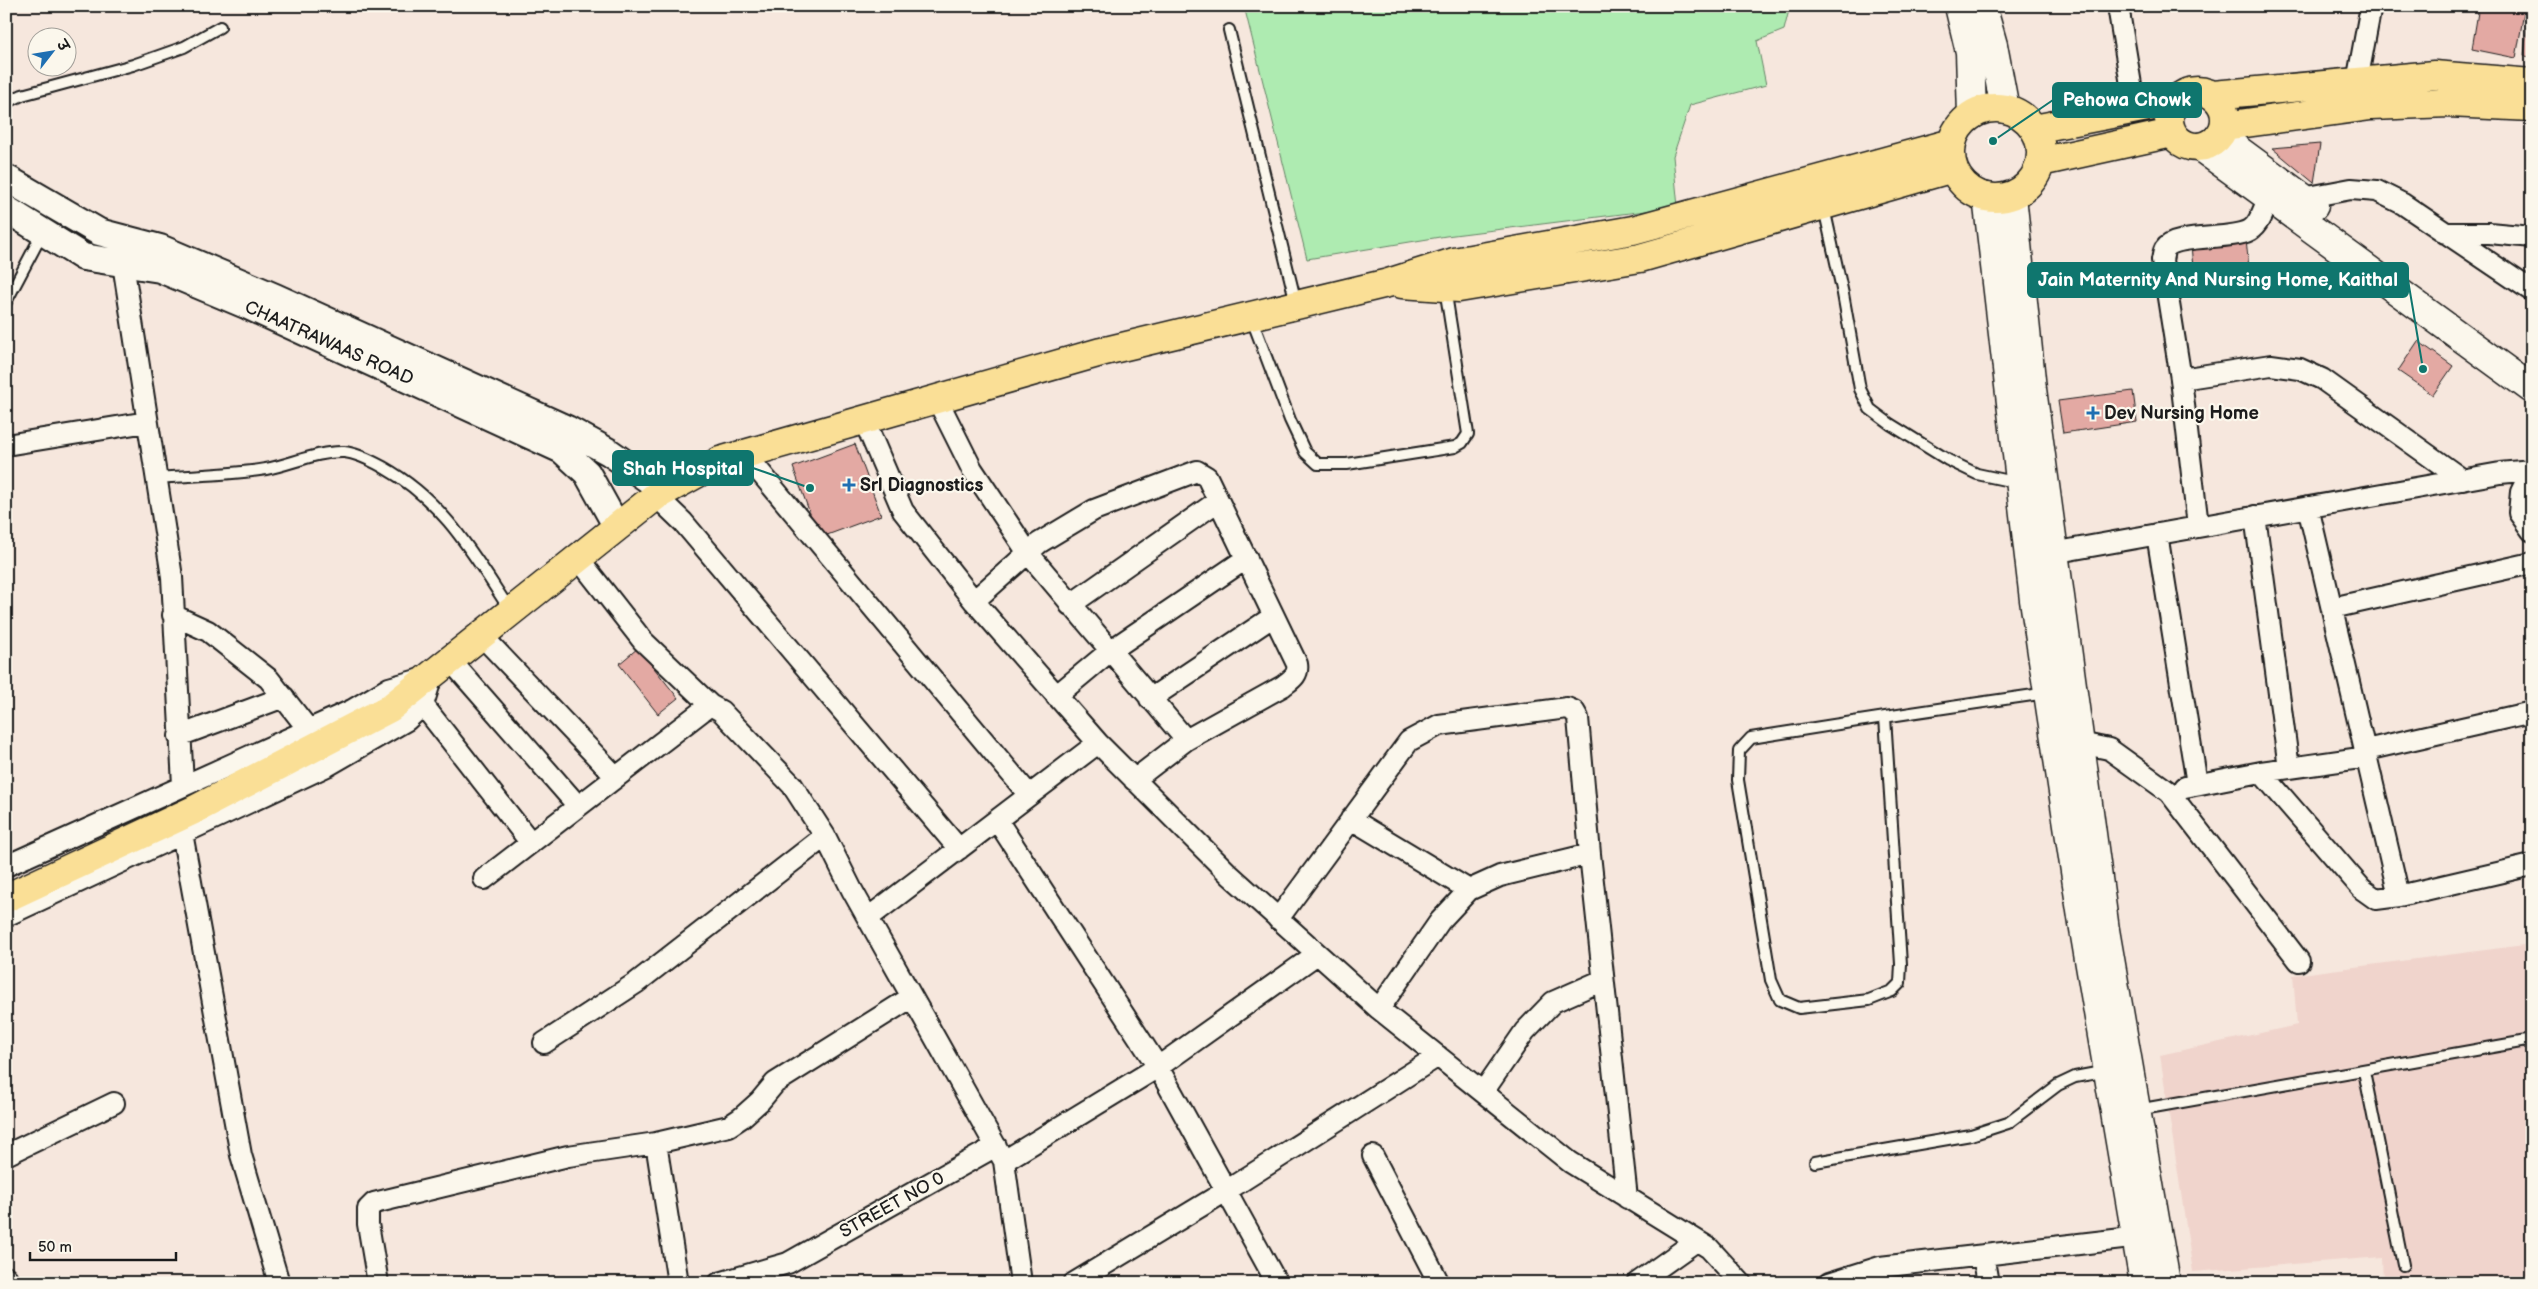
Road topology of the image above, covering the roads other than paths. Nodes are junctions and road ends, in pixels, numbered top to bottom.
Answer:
1 (1959, 6) edge
2 (1982, 6) edge
3 (2118, 6) edge
4 (2371, 6) edge
5 (220, 27) dead end
6 (1230, 30) dead end
7 (2357, 82) junction
8 (2532, 82) edge
9 (2212, 95) junction
10 (2173, 102) junction
11 (6, 103) edge
12 (2532, 107) edge
13 (2006, 109) junction
14 (2135, 109) junction
15 (1972, 115) junction
16 (2034, 129) junction
17 (2172, 133) junction
18 (2214, 136) junction
19 (1953, 155) junction
20 (2040, 162) junction
21 (6, 178) edge
22 (1821, 192) junction
23 (1999, 197) junction
24 (2269, 197) junction
25 (2302, 198) junction
26 (6, 209) edge
27 (1690, 214) junction
28 (43, 232) junction
29 (2445, 233) junction
30 (119, 237) junction
31 (2532, 237) edge
32 (1698, 241) junction
33 (123, 263) junction
34 (1388, 283) junction
35 (1445, 287) junction
36 (2532, 291) edge
37 (6, 302) edge
38 (1296, 305) junction
39 (1250, 316) junction
40 (2532, 368) edge
41 (2181, 379) junction
42 (2532, 389) edge
43 (937, 399) junction
44 (864, 420) junction
45 (148, 422) junction
46 (6, 445) edge
47 (745, 454) junction
48 (2532, 470) edge
49 (156, 478) junction
50 (2463, 480) junction
51 (2020, 483) junction
52 (660, 494) junction
53 (1218, 501) junction
54 (2308, 507) junction
55 (2255, 516) junction
56 (2198, 526) junction
57 (617, 527) junction
58 (2532, 531) edge
59 (2157, 534) junction
60 (1028, 553) junction
61 (2041, 554) junction
62 (578, 558) junction
63 (1247, 558) junction
64 (2532, 563) edge
65 (974, 601) junction
66 (1070, 605) junction
67 (2332, 608) junction
68 (512, 612) junction
69 (173, 615) junction
70 (1274, 616) junction
71 (482, 636) junction
72 (1110, 651) junction
73 (442, 668) junction
74 (2060, 692) junction
75 (1056, 696) junction
76 (284, 698) junction
77 (1150, 699) junction
78 (423, 705) junction
79 (710, 705) junction
80 (2532, 712) edge
81 (1885, 717) junction
82 (308, 729) junction
83 (178, 736) junction
84 (1186, 740) junction
85 (1098, 743) junction
86 (2080, 743) junction
87 (2366, 754) junction
88 (2289, 768) junction
89 (2261, 772) junction
90 (616, 777) junction
91 (1134, 780) junction
92 (2197, 784) junction
93 (183, 785) junction
94 (2169, 792) junction
95 (1030, 795) junction
96 (578, 806) junction
97 (1351, 819) junction
98 (997, 820) junction
99 (182, 833) junction
100 (825, 836) junction
101 (531, 843) junction
102 (959, 849) junction
103 (1590, 854) junction
104 (6, 866) edge
105 (2532, 866) edge
106 (484, 878) dead end
107 (1469, 890) junction
108 (2399, 896) junction
109 (6, 898) edge
110 (6, 916) edge
111 (868, 918) junction
112 (1278, 919) junction
113 (1317, 954) junction
114 (2299, 961) dead end
115 (1604, 980) junction
116 (912, 997) junction
117 (1379, 1009) junction
118 (2532, 1040) edge
119 (544, 1044) dead end
120 (1438, 1056) junction
121 (1158, 1067) junction
122 (2108, 1071) junction
123 (2364, 1071) junction
124 (1483, 1092) junction
125 (114, 1103) dead end
126 (2136, 1110) junction
127 (656, 1143) junction
128 (1000, 1153) junction
129 (6, 1155) edge
130 (1373, 1156) dead end
131 (1815, 1162) dead end
132 (1226, 1191) junction
133 (1627, 1198) junction
134 (2147, 1237) junction
135 (1696, 1241) junction
136 (1983, 1256) junction
137 (2402, 1265) dead end
138 (6, 1277) edge
139 (10, 1283) edge
140 (279, 1283) edge
141 (378, 1283) edge
142 (678, 1283) edge
143 (719, 1283) edge
144 (1021, 1283) edge
145 (1074, 1283) edge
146 (1277, 1283) edge
147 (1439, 1283) edge
148 (1637, 1283) edge
149 (1741, 1283) edge
150 (1830, 1283) edge
151 (1988, 1283) edge
152 (2144, 1283) edge
153 (2166, 1283) edge

1 - 15 main road
2 - 13 main road
3 - 14 street
4 - 7 street
5 - 11 lane
6 - 38 lane
7 - 8 main road
7 - 9 main road
9 - 10 main road
9 - 18 main road
10 - 14 main road
10 - 17 main road
12 - 18 main road
13 - 15 main road
13 - 16 main road
14 - 16 main road
15 - 19 main road
16 - 20 main road
17 - 18 main road
17 - 20 main road
18 - 24 main road
18 - 25 main road
19 - 22 main road
19 - 23 main road
20 - 23 main road
21 - 30 street
22 - 27 main road
22 - 32 main road
22 - 51 lane
23 - 51 main road
23 - 61 main road
24 - 41 street
24 - 42 main road
25 - 29 street
25 - 40 main road
26 - 28 street, CHAATRAWAAS ROAD
27 - 32 main road
27 - 34 main road
28 - 33 street, CHAATRAWAAS ROAD
28 - 37 lane
29 - 31 street
29 - 36 street
30 - 33 street
30 - 52 street
32 - 35 main road
33 - 45 street
33 - 57 street, CHAATRAWAAS ROAD
34 - 35 main road
34 - 38 main road
35 - 39 lane
38 - 39 main road
39 - 43 main road
41 - 50 street
41 - 56 street
43 - 44 main road
43 - 60 street
44 - 47 main road
44 - 65 street
45 - 46 street
45 - 49 street
47 - 52 main road
47 - 95 street
48 - 50 street
48 - 58 street
49 - 68 lane
49 - 69 street
50 - 54 street
51 - 61 main road
52 - 57 main road
52 - 102 street
53 - 60 street
53 - 63 street
53 - 66 street
54 - 55 street
54 - 67 street
55 - 56 street
55 - 88 street
56 - 59 street
57 - 62 main road
59 - 61 street
59 - 92 street
60 - 65 street
60 - 66 street
61 - 74 main road
62 - 68 main road
62 - 79 street
63 - 70 street
63 - 72 street
64 - 67 street
65 - 75 street
66 - 72 street
67 - 87 street
68 - 71 main road
69 - 76 street
69 - 83 street
70 - 77 street
70 - 84 street
71 - 73 main road
71 - 90 street
72 - 75 street
72 - 77 street
73 - 78 street
73 - 82 street
73 - 96 street
73 - 109 main road
74 - 81 lane
74 - 86 main road
74 - 122 main road
75 - 85 street
76 - 82 street
76 - 83 street
77 - 84 street
78 - 99 street
78 - 101 street
79 - 90 street
79 - 100 street
80 - 87 street
81 - 81 lane
82 - 93 street
83 - 93 street
84 - 91 street
85 - 91 street
85 - 95 street
86 - 94 street
86 - 126 main road
87 - 88 street
87 - 108 street
88 - 89 street
89 - 92 street
89 - 108 street
90 - 96 street
91 - 112 street
92 - 94 street
93 - 104 street
94 - 114 street
95 - 98 street
96 - 101 street
97 - 103 street
97 - 107 street
97 - 112 street
98 - 102 street
98 - 121 street
99 - 110 street
99 - 140 street
100 - 111 street
100 - 119 street
101 - 106 street
102 - 111 street
103 - 107 street
103 - 115 street
105 - 108 street
107 - 117 street
111 - 116 street
112 - 113 street
113 - 117 street
113 - 121 street, STREET NO 0
115 - 124 street
115 - 133 street
116 - 127 street
116 - 128 street
117 - 120 street
118 - 123 lane
120 - 124 street
120 - 132 street
121 - 128 street, STREET NO 0
121 - 132 street
122 - 131 lane
122 - 134 main road
123 - 126 lane
123 - 137 lane
124 - 133 street
125 - 129 street
126 - 134 main road
127 - 141 street
127 - 142 street
128 - 143 street, STREET NO 0
128 - 144 street
130 - 147 street
132 - 145 street
132 - 146 street
133 - 135 street
134 - 136 street
134 - 152 main road
134 - 153 main road
135 - 148 street
135 - 149 street
136 - 150 street
136 - 151 street
138 - 139 street

